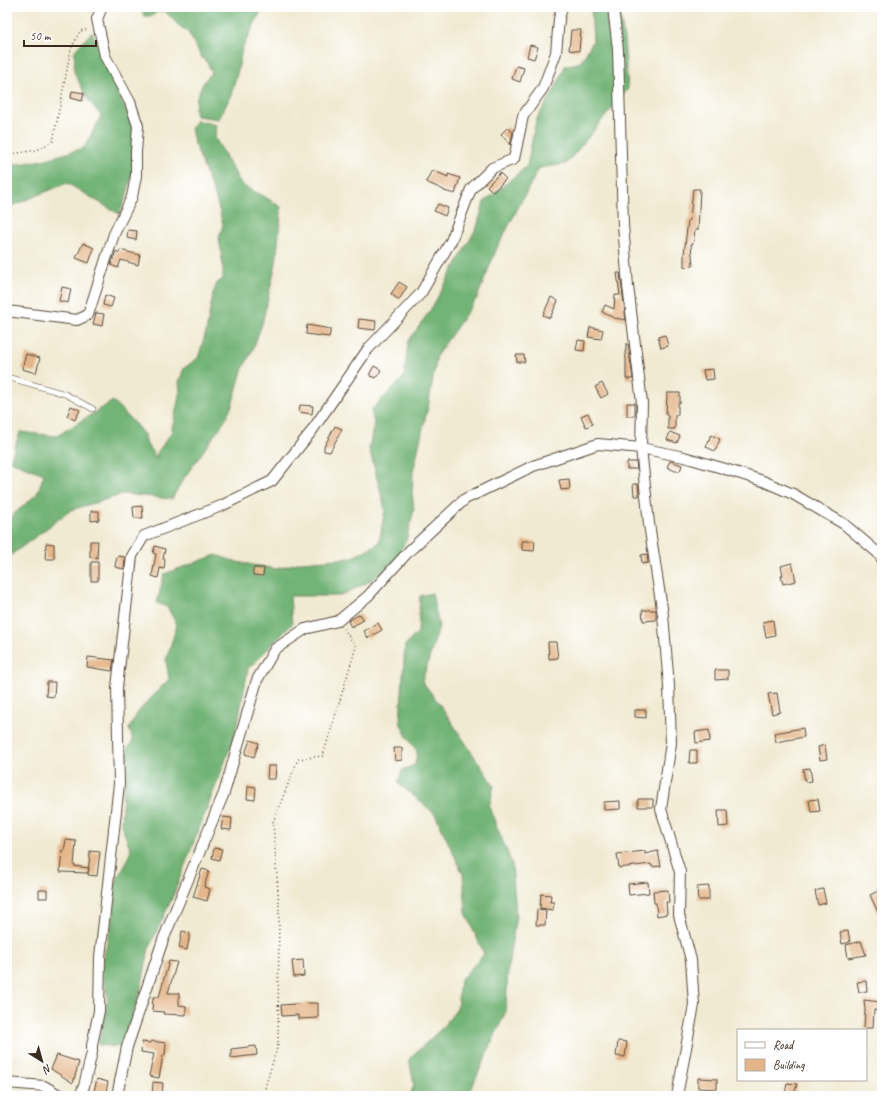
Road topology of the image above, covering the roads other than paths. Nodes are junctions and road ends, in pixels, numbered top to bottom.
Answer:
1 (102, 7) edge
2 (562, 7) edge
3 (613, 7) edge
4 (7, 311) edge
5 (7, 377) edge
6 (94, 409) dead end
7 (641, 448) junction
8 (882, 560) edge
9 (7, 1084) edge
10 (61, 1096) edge
11 (80, 1096) edge
12 (117, 1096) edge
13 (677, 1096) edge

1 - 4 street
2 - 11 street
3 - 7 street
5 - 6 lane
7 - 8 street
7 - 12 street
7 - 13 street
9 - 10 street

